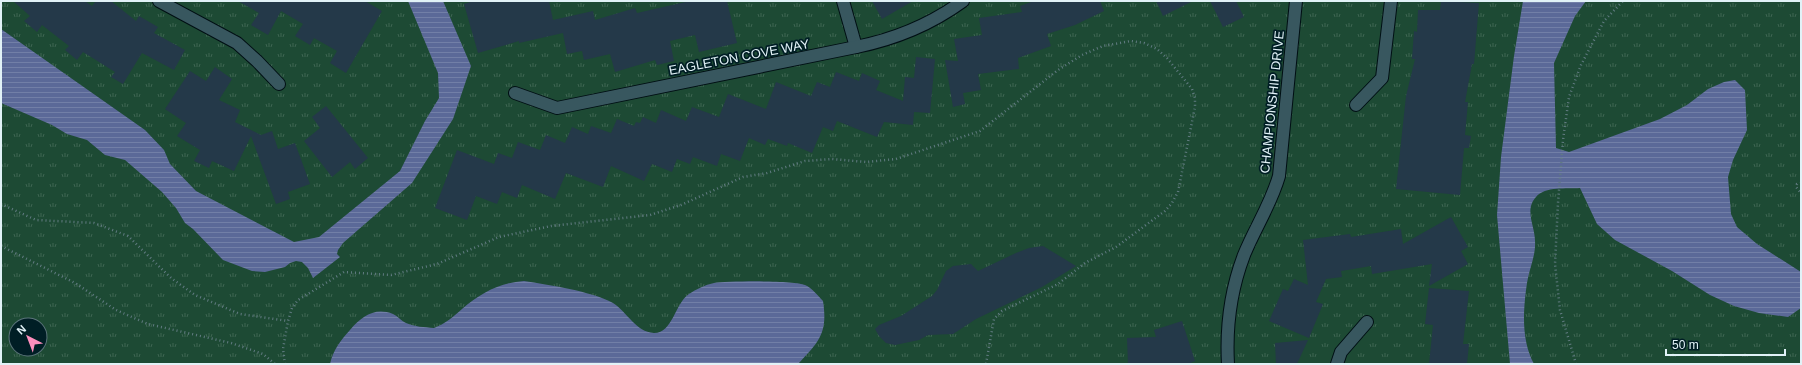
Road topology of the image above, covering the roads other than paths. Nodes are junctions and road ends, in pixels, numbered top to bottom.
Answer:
1 (159, 1) edge
2 (843, 1) edge
3 (962, 1) edge
4 (1296, 1) edge
5 (1391, 1) edge
6 (856, 47) junction
7 (278, 84) dead end
8 (515, 92) dead end
9 (1356, 105) dead end
10 (1367, 322) dead end
11 (1228, 364) edge
12 (1337, 364) edge

1 - 7 street
2 - 6 street
3 - 6 street, EAGLETON COVE WAY
4 - 11 street, CHAMPIONSHIP DRIVE
5 - 9 street
6 - 8 street, EAGLETON COVE WAY
10 - 12 street

